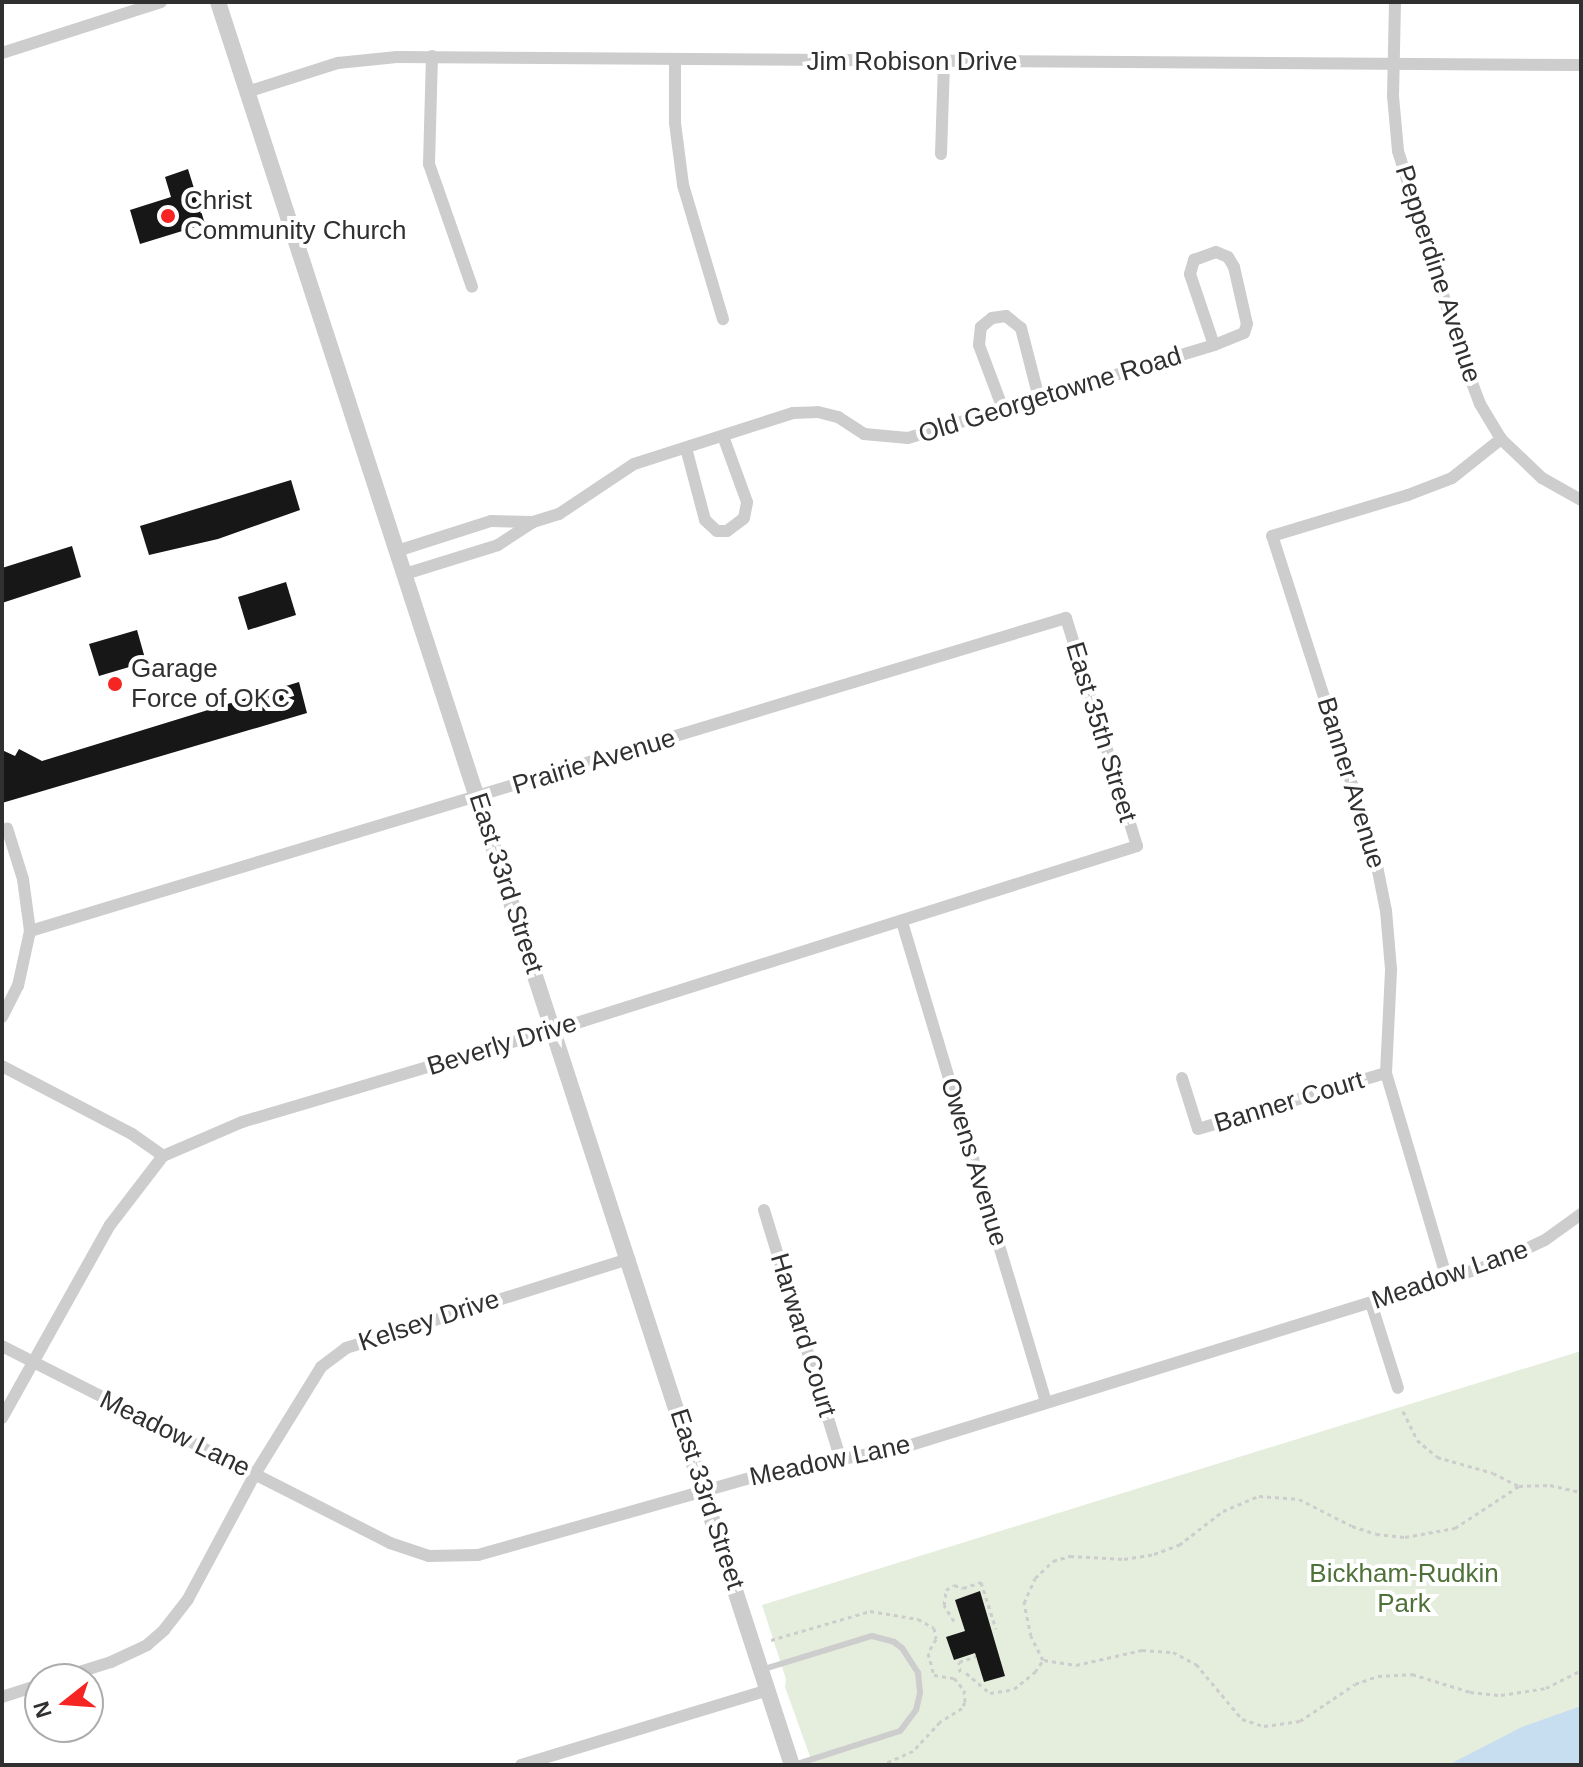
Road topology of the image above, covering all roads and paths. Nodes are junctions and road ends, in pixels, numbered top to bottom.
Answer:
1 (161, 2) edge
2 (218, 2) edge
3 (1395, 2) edge
4 (2, 53) edge
5 (432, 56) junction
6 (675, 60) junction
7 (944, 62) junction
8 (1581, 65) edge
9 (1394, 66) junction
10 (247, 92) junction
11 (941, 154) dead end
12 (472, 287) dead end
13 (723, 319) dead end
14 (1214, 345) junction
15 (1039, 398) junction
16 (1003, 409) junction
17 (723, 436) junction
18 (1501, 439) junction
19 (686, 448) junction
20 (1581, 500) edge
21 (533, 522) junction
22 (481, 524) junction
23 (489, 548) junction
24 (397, 551) junction
25 (405, 574) junction
26 (1066, 618) joint
27 (478, 797) junction
28 (7, 828) dead end
29 (1137, 846) joint
30 (902, 922) junction
31 (30, 931) junction
32 (2, 1017) edge
33 (554, 1029) junction
34 (2, 1066) edge
35 (1386, 1073) junction
36 (1182, 1078) dead end
37 (163, 1156) junction
38 (764, 1210) dead end
39 (1581, 1214) edge
40 (629, 1259) junction
41 (1447, 1279) junction
42 (1371, 1303) junction
43 (2, 1346) edge
44 (31, 1363) junction
45 (1398, 1388) dead end
46 (1046, 1402) junction
47 (1403, 1411) dead end
48 (2, 1418) edge
49 (841, 1460) junction
50 (255, 1474) junction
51 (1519, 1486) junction
52 (704, 1490) junction
53 (1581, 1492) edge
54 (954, 1621) dead end
55 (996, 1629) dead end
56 (771, 1640) dead end
57 (976, 1656) dead end
58 (1043, 1660) junction
59 (104, 1664) edge
60 (761, 1670) junction
61 (1581, 1670) edge
62 (24, 1690) edge
63 (768, 1690) junction
64 (2, 1697) edge
65 (521, 1765) edge
66 (793, 1765) edge
67 (881, 1765) edge

1 - 4 street
2 - 10 street, East 33rd Street
3 - 9 street, Pepperdine Avenue
5 - 6 street, Jim Robison Drive
5 - 10 street, Jim Robison Drive
5 - 12 street
6 - 7 street, Jim Robison Drive
6 - 13 street
7 - 9 street, Jim Robison Drive
7 - 11 street
8 - 9 street, Jim Robison Drive
9 - 18 street, Pepperdine Avenue
10 - 24 street, East 33rd Street
14 - 14 street, Old Georgetowne Road
14 - 15 street, Old Georgetowne Road
15 - 16 street, Old Georgetowne Road
15 - 16 street
16 - 17 street, Old Georgetowne Road
17 - 19 street, Old Georgetowne Road
17 - 19 street
18 - 20 street, Pepperdine Avenue
18 - 35 street, Banner Avenue
19 - 21 street, Old Georgetowne Road
21 - 22 street, Old Georgetowne Road
21 - 23 street, Old Georgetowne Road
22 - 23 street
22 - 24 street, Old Georgetowne Road
23 - 25 street, Old Georgetowne Road
24 - 25 street, East 33rd Street
25 - 27 street, East 33rd Street
26 - 27 street, Prairie Avenue
26 - 29 street, East 35th Street
27 - 31 street, Prairie Avenue
27 - 33 street, East 33rd Street
28 - 31 street
29 - 30 street, Beverly Drive
30 - 33 street, Beverly Drive
30 - 46 street, Owens Avenue
31 - 32 street
33 - 37 street, Beverly Drive
33 - 40 street, East 33rd Street
34 - 37 street
35 - 36 street, Banner Court
35 - 41 street, Banner Avenue
37 - 44 street, Beverly Drive
38 - 49 street, Harward Court
39 - 41 street, Meadow Lane
40 - 50 street, Kelsey Drive
40 - 52 street, East 33rd Street
41 - 42 street, Meadow Lane
42 - 45 street
42 - 46 street, Meadow Lane
43 - 44 street, Meadow Lane
44 - 48 street, Beverly Drive
44 - 50 street, Meadow Lane
46 - 49 street, Meadow Lane
47 - 51 path
49 - 52 street, Meadow Lane
50 - 52 street, Meadow Lane
50 - 59 street, Kelsey Drive
51 - 53 path
51 - 58 path
52 - 60 street, East 33rd Street
54 - 55 path
56 - 67 path
57 - 58 path
58 - 61 path
60 - 63 street, East 33rd Street
60 - 66 lane
62 - 64 street
63 - 65 street
63 - 66 street, East 33rd Street

